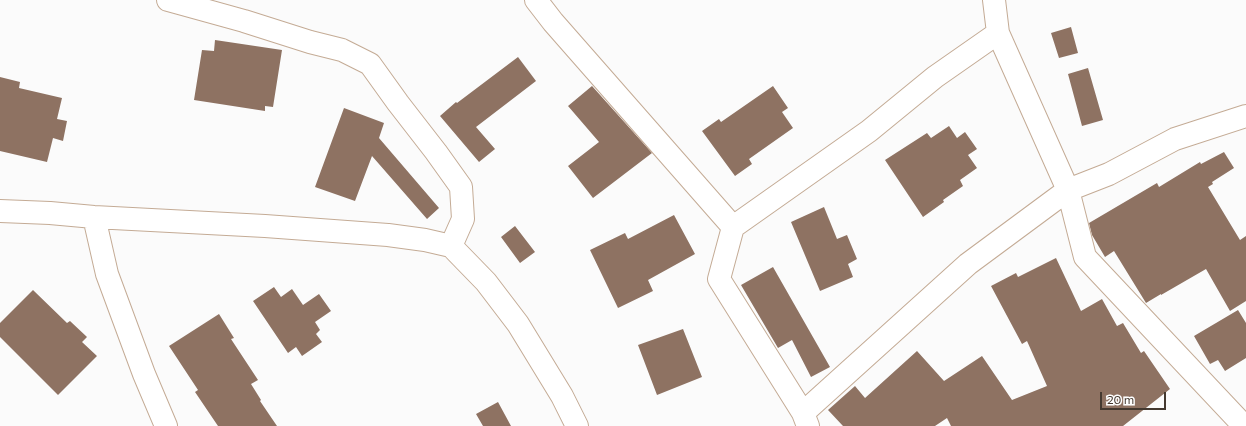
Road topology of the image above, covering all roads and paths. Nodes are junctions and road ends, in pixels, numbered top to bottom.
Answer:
1 (168, 0) edge
2 (536, 0) edge
3 (994, 0) edge
4 (998, 33) junction
5 (1246, 116) edge
6 (1068, 190) junction
7 (0, 212) edge
8 (94, 218) junction
9 (733, 227) junction
10 (451, 246) junction
11 (805, 420) edge
12 (166, 426) edge
13 (577, 426) edge
14 (1244, 426) edge

1 - 10 street
2 - 9 street
3 - 4 street
4 - 6 street
4 - 9 street
5 - 6 street
6 - 11 street
6 - 14 street
7 - 8 street
8 - 10 street
8 - 12 street
9 - 11 street
10 - 13 street

